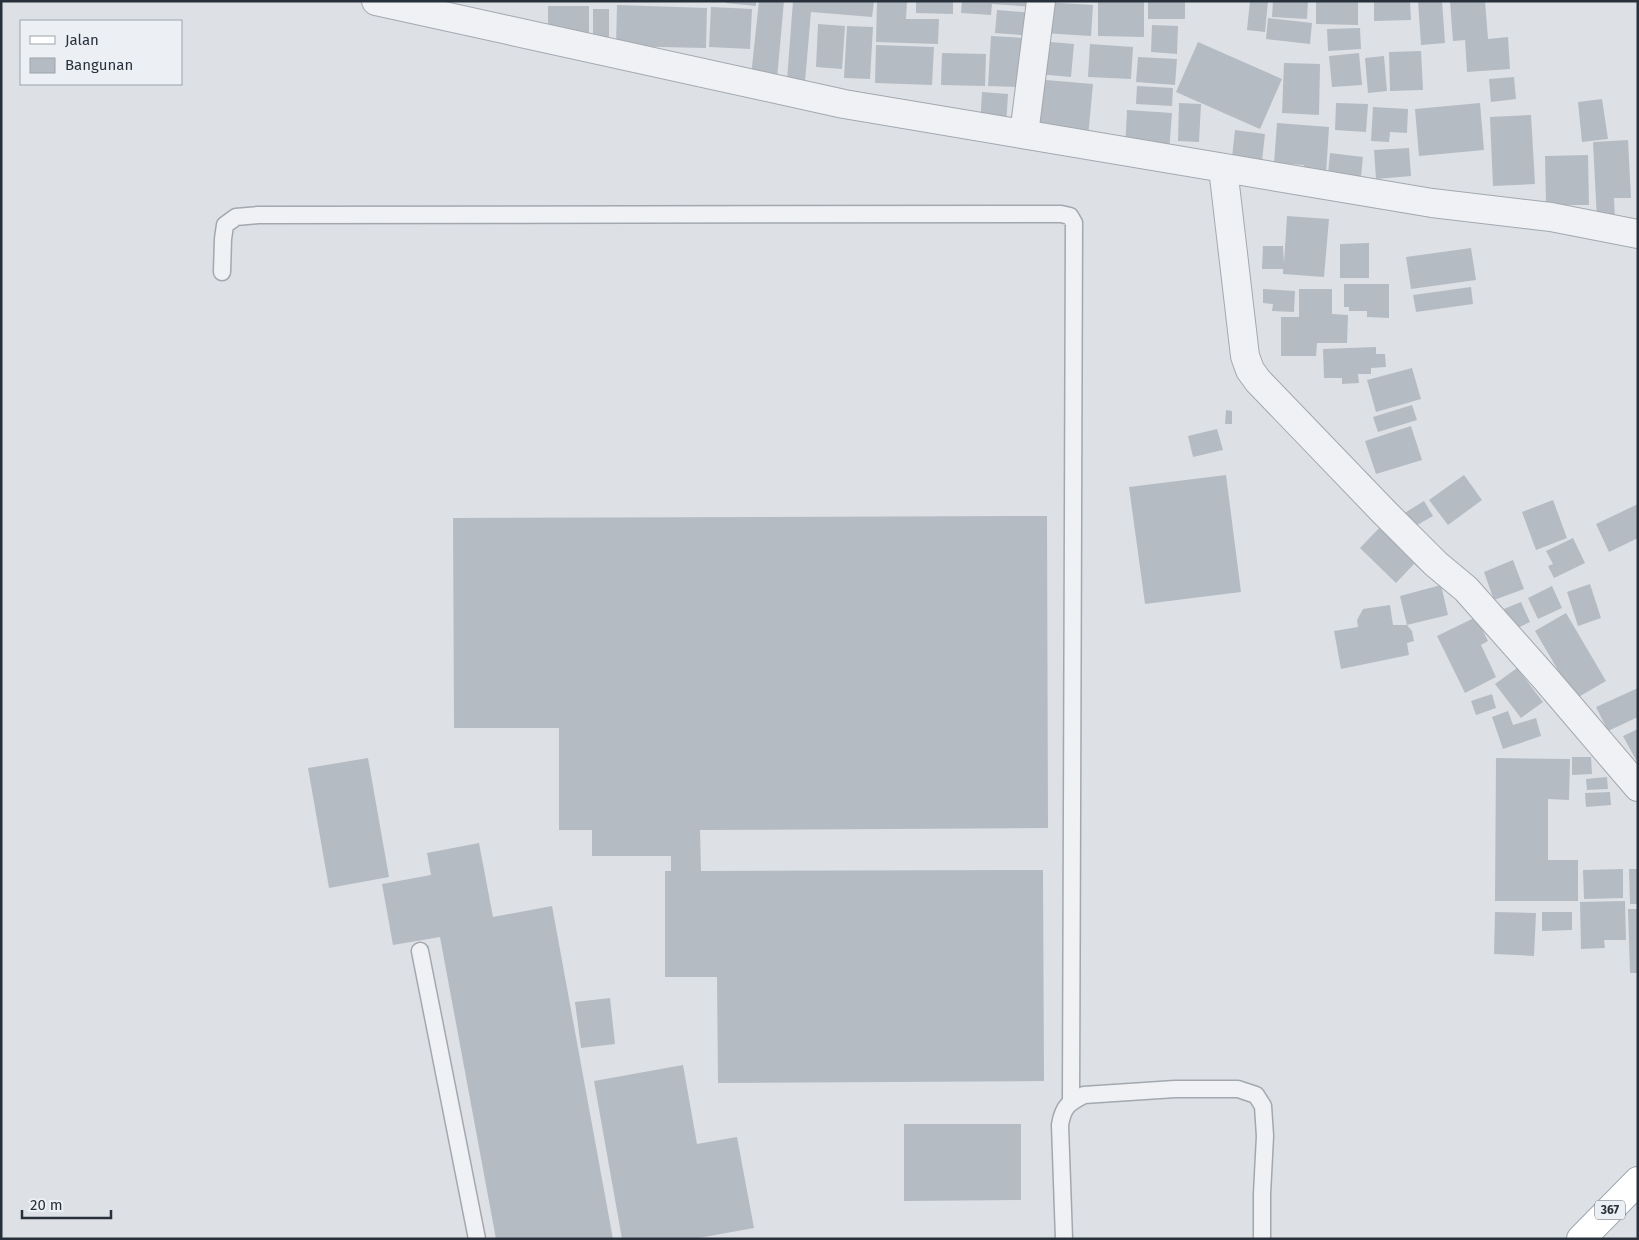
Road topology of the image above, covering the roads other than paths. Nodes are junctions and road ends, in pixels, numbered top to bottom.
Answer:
1 (376, 1) edge
2 (1041, 1) edge
3 (1024, 134) junction
4 (1223, 168) junction
5 (1638, 234) edge
6 (222, 272) dead end
7 (1638, 787) edge
8 (420, 951) dead end
9 (1071, 1102) junction
10 (1638, 1182) edge
11 (477, 1239) edge
12 (1064, 1239) edge
13 (1262, 1239) edge
14 (1581, 1239) edge

1 - 3 street
2 - 3 street
3 - 4 street
4 - 5 street
4 - 7 street
6 - 9 lane
8 - 11 lane
9 - 12 lane
9 - 13 lane
10 - 14 main road, 367

